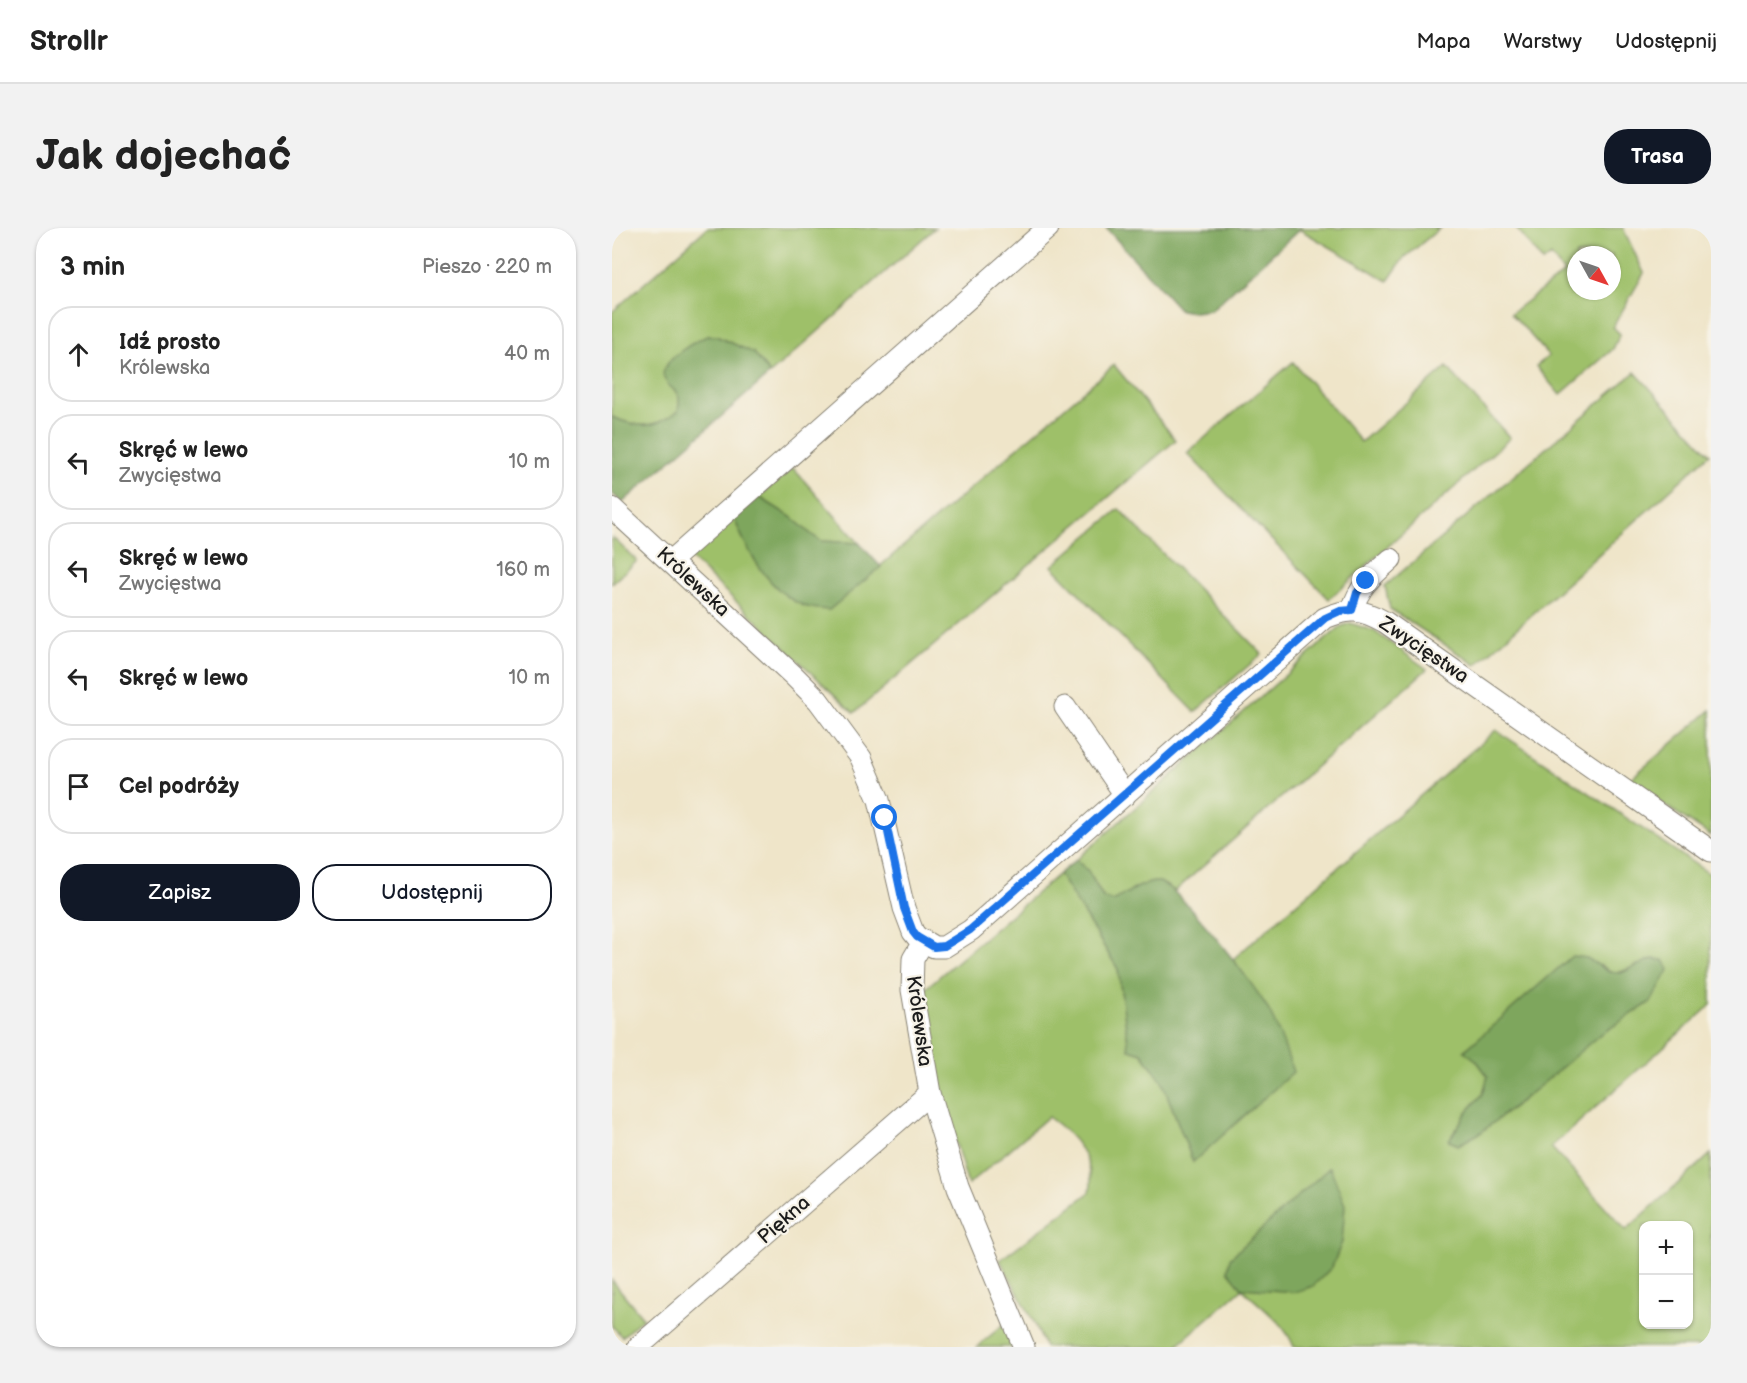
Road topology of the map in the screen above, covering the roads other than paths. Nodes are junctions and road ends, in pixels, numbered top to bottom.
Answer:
1 (1048, 228) edge
2 (612, 508) edge
3 (1391, 559) dead end
4 (671, 561) junction
5 (1352, 610) junction
6 (1065, 707) dead end
7 (1125, 795) junction
8 (1711, 851) edge
9 (922, 942) junction
10 (930, 1093) junction
11 (638, 1347) edge
12 (1024, 1347) edge

1 - 4 street
2 - 4 street, Królewska
3 - 5 street
4 - 9 street, Królewska
5 - 7 street
5 - 8 street, Zwycięstwa
6 - 7 street
7 - 9 street
9 - 10 street, Królewska
10 - 11 street, Piękna
10 - 12 street, Królewska

